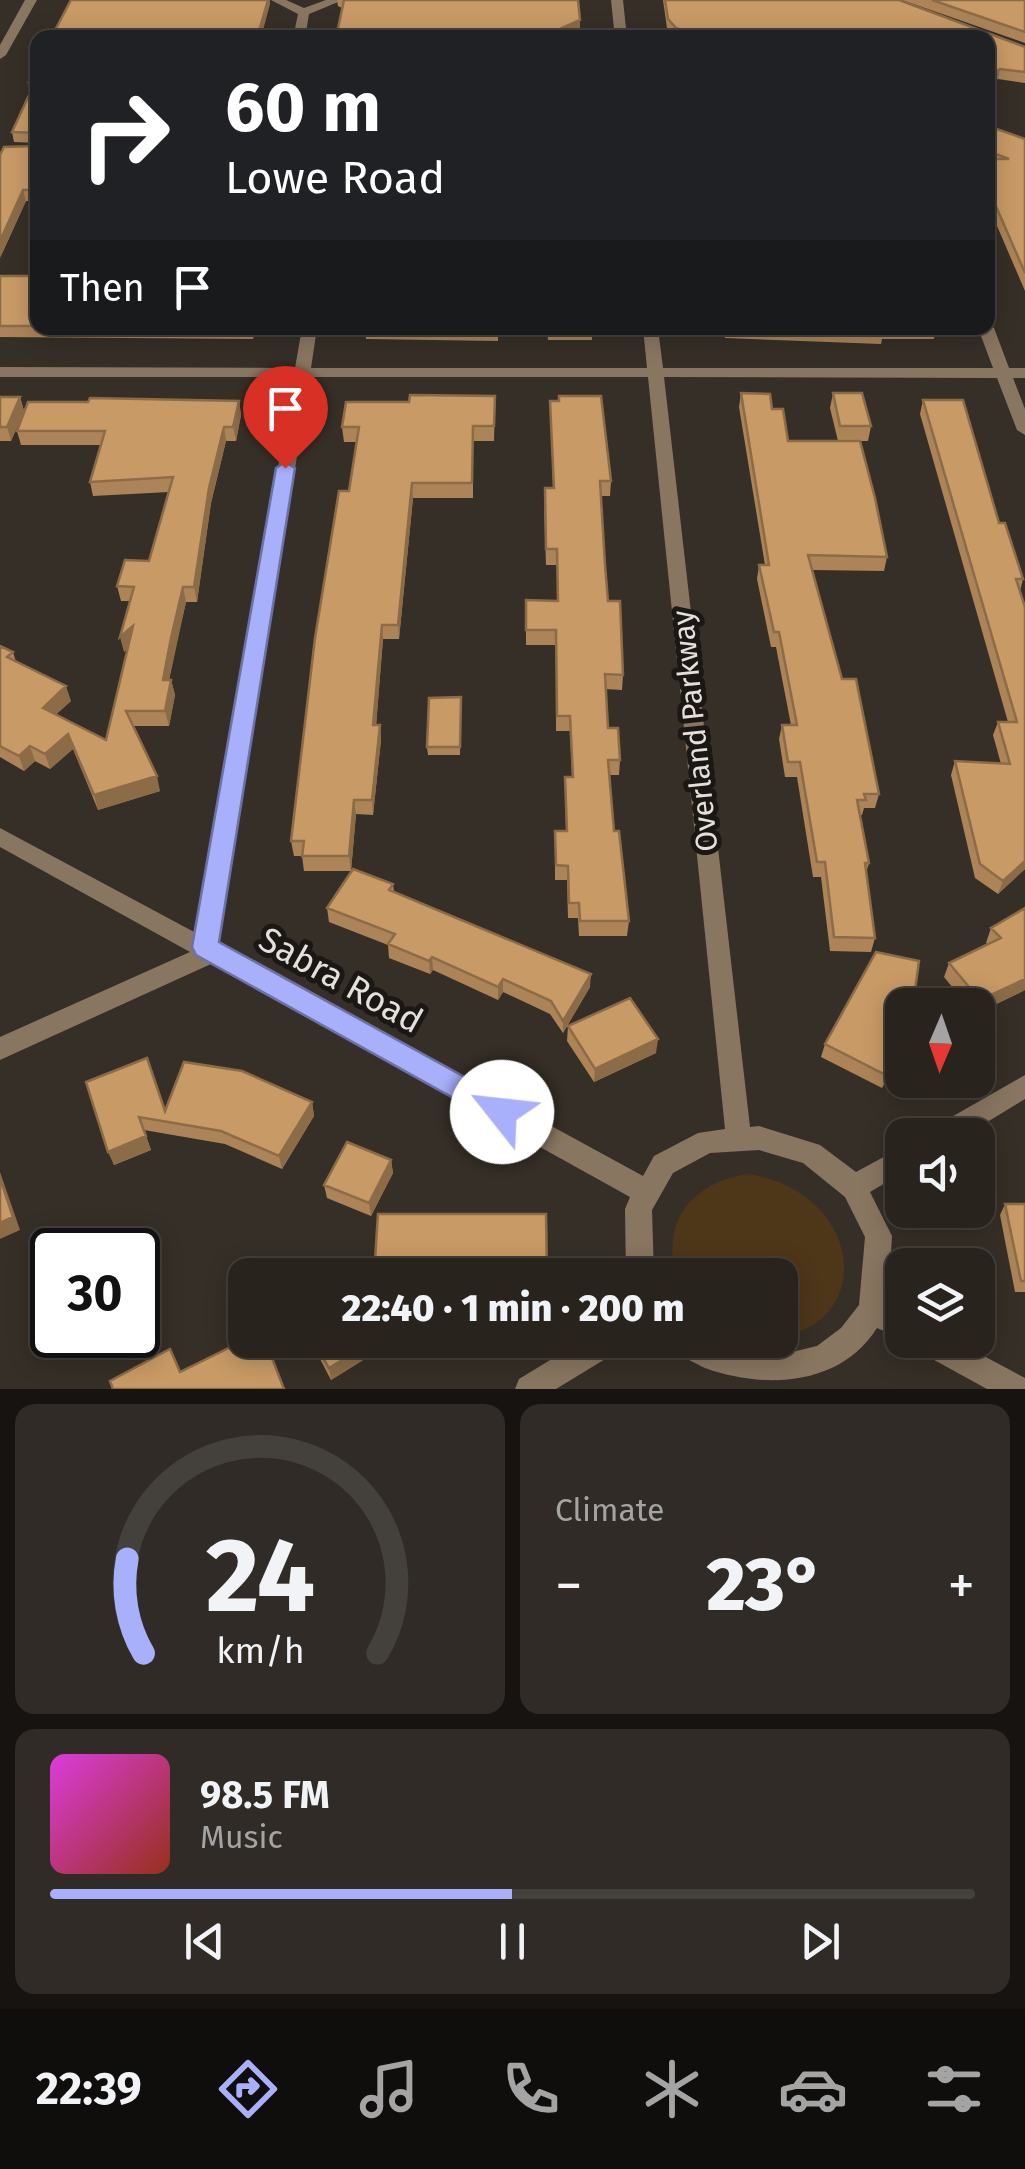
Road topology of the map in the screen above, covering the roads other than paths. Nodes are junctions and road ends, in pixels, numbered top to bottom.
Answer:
1 (31, 0) edge
2 (277, 0) edge
3 (337, 0) edge
4 (617, 0) edge
5 (304, 12) junction
6 (301, 30) edge
7 (620, 30) edge
8 (0, 55) edge
9 (309, 335) edge
10 (652, 335) edge
11 (989, 335) edge
12 (0, 372) edge
13 (656, 372) junction
14 (1003, 373) junction
15 (1025, 373) edge
16 (301, 374) junction
17 (1025, 430) edge
18 (0, 836) edge
19 (210, 949) junction
20 (0, 1049) edge
21 (1025, 1086) edge
22 (971, 1118) edge
23 (738, 1134) junction
24 (885, 1169) edge
25 (853, 1188) junction
26 (645, 1191) junction
27 (636, 1258) edge
28 (872, 1310) junction
29 (885, 1317) edge
30 (581, 1358) edge
31 (716, 1358) edge
32 (959, 1358) edge
33 (768, 1381) edge
34 (530, 1389) edge
35 (1016, 1389) edge

1 - 8 street
2 - 5 street
3 - 5 street
4 - 7 street
5 - 6 street
9 - 16 street
10 - 13 street, Overland Parkway
11 - 14 street
12 - 16 street
13 - 14 street
13 - 16 street
13 - 23 street, Overland Parkway
14 - 15 street
14 - 17 street
16 - 19 street
18 - 19 street, Sabra Road
19 - 20 street
19 - 26 street, Sabra Road
21 - 22 street
23 - 25 street
23 - 26 street
24 - 25 street
25 - 28 street
26 - 27 street
28 - 29 street
28 - 33 street
30 - 34 street
31 - 33 street
32 - 35 street

